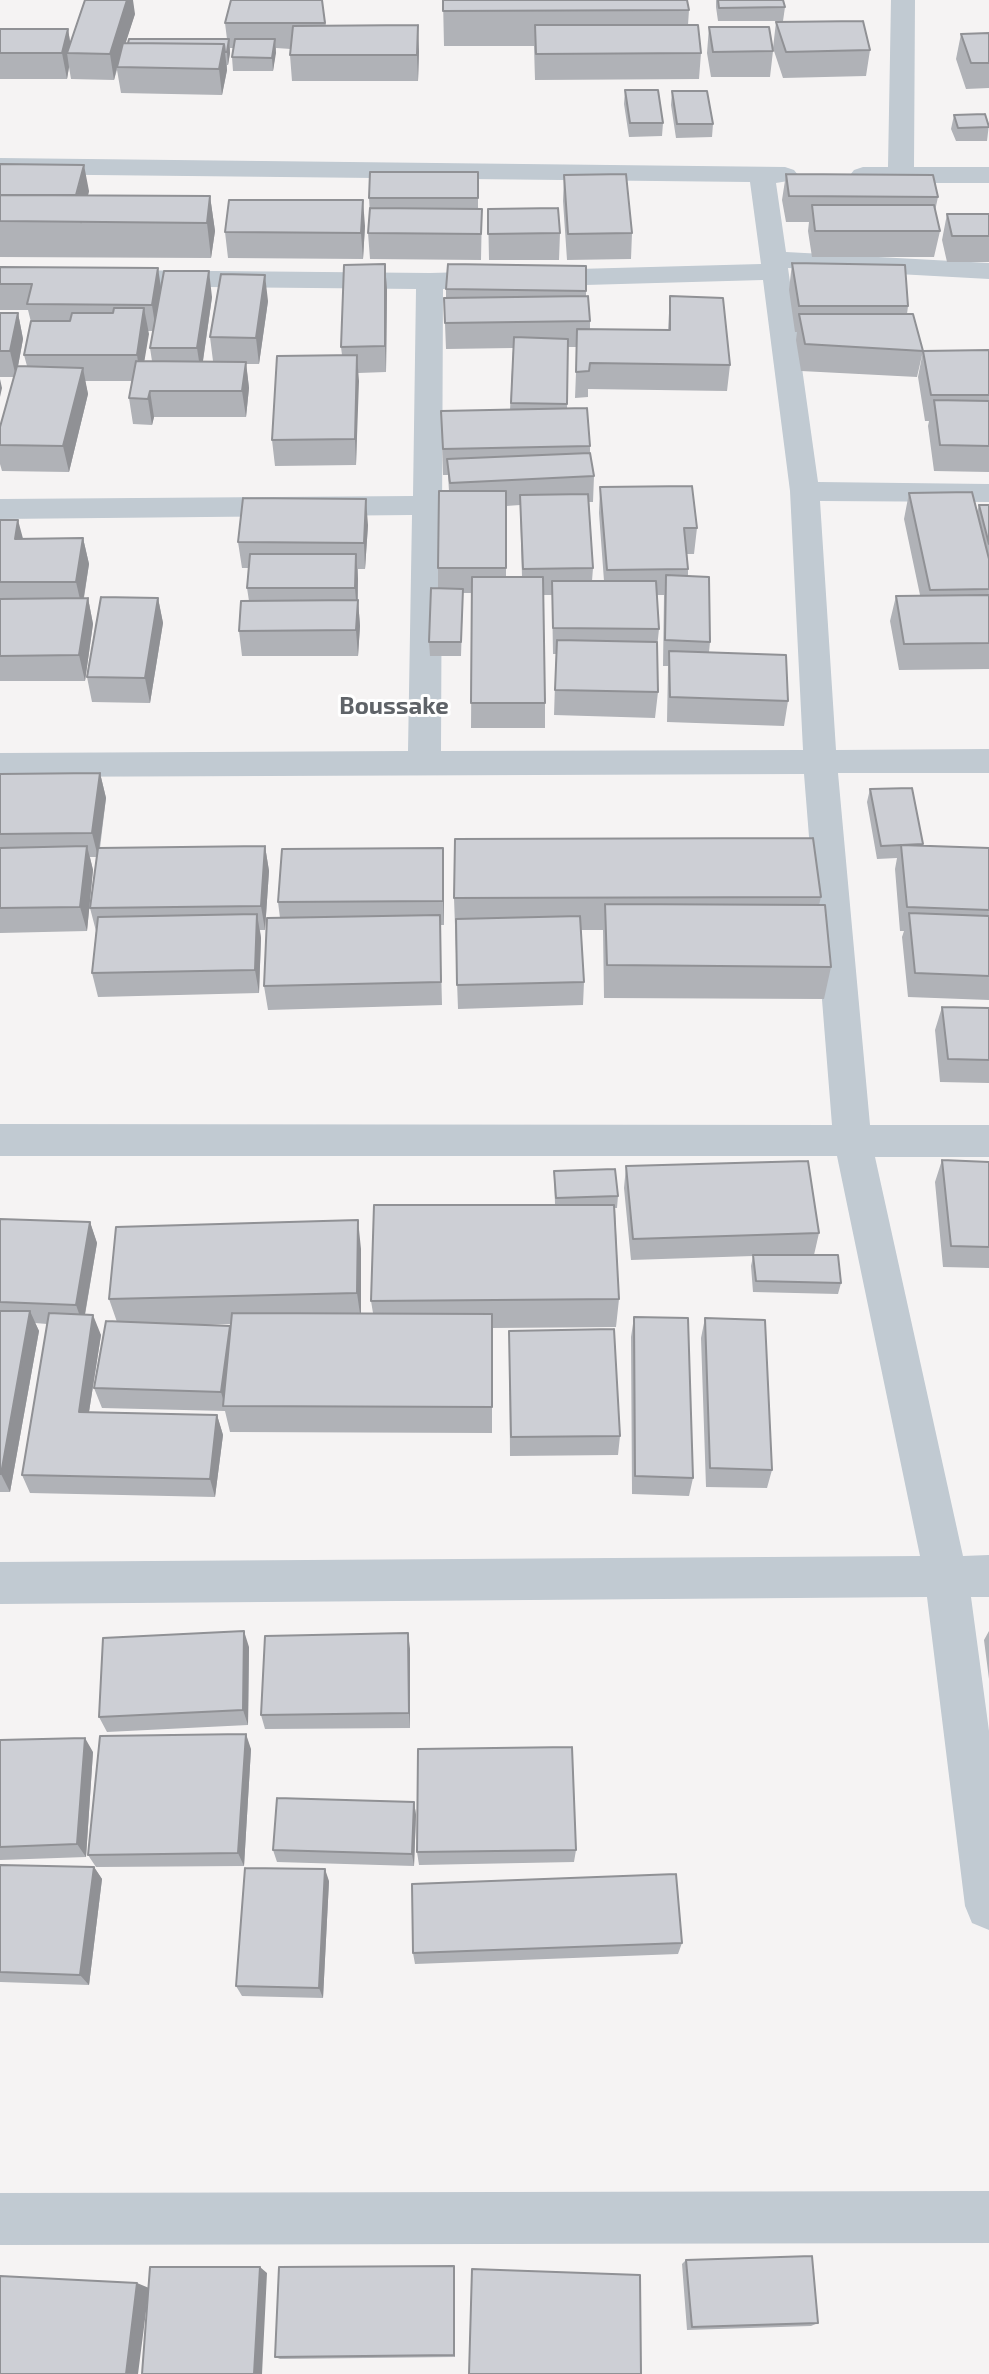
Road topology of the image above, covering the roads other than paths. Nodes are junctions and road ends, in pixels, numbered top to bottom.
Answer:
1 (903, 0) edge
2 (0, 166) edge
3 (762, 175) junction
4 (803, 175) edge
5 (845, 175) edge
6 (901, 175) junction
7 (989, 175) edge
8 (774, 266) junction
9 (989, 271) edge
10 (0, 277) edge
11 (430, 281) junction
12 (805, 491) junction
13 (989, 492) edge
14 (426, 505) junction
15 (0, 509) edge
16 (820, 761) junction
17 (989, 761) edge
18 (424, 763) junction
19 (0, 765) edge
20 (0, 1140) edge
21 (852, 1140) junction
22 (989, 1141) edge
23 (946, 1576) junction
24 (989, 1576) edge
25 (0, 1583) edge
26 (989, 1906) edge
27 (989, 2217) edge
28 (0, 2219) edge

1 - 6 street
2 - 3 street
3 - 4 street
3 - 8 street
5 - 6 street
6 - 7 street
8 - 9 street
8 - 11 street
8 - 12 street
10 - 11 street
11 - 14 street
12 - 13 street
12 - 16 street
14 - 15 street
14 - 18 street
16 - 17 street
16 - 18 street
16 - 21 street
18 - 19 street
20 - 21 street
21 - 22 street
21 - 23 street
23 - 24 street
23 - 25 street
23 - 26 street
27 - 28 street

